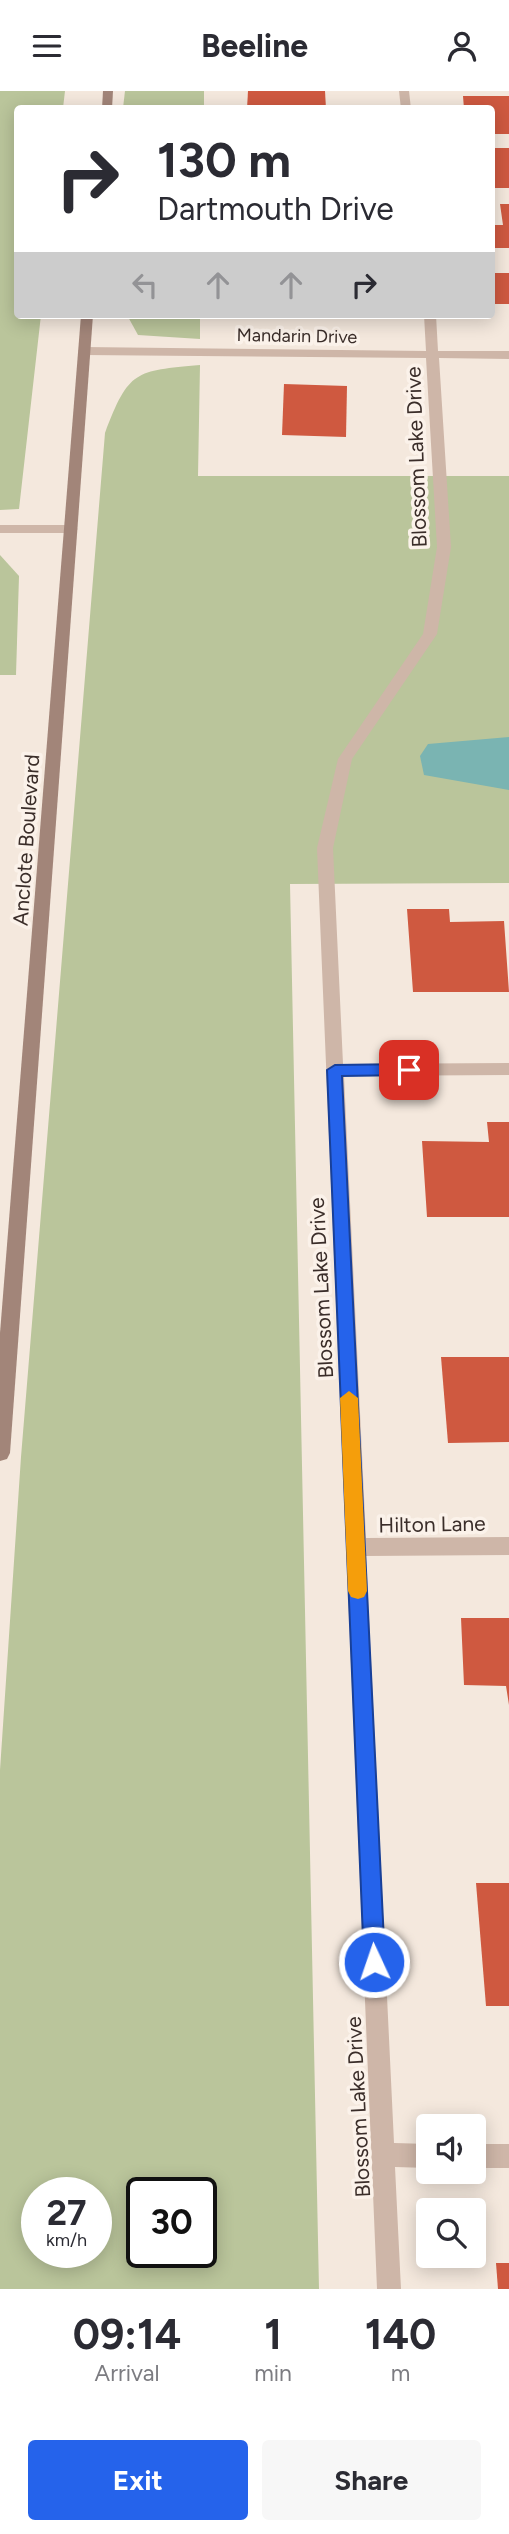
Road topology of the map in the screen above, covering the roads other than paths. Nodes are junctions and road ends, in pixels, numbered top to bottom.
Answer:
1 (88, 319) edge
2 (430, 319) edge
3 (84, 352) junction
4 (435, 355) junction
5 (509, 355) edge
6 (0, 529) edge
7 (71, 529) junction
8 (509, 1069) edge
9 (335, 1070) junction
10 (0, 1453) edge
11 (509, 1546) edge
12 (356, 1547) junction
13 (383, 2155) junction
14 (416, 2156) edge
15 (486, 2156) edge
16 (509, 2156) edge
17 (389, 2289) edge

1 - 3 street, Anclote Boulevard
2 - 4 street, Blossom Lake Drive
3 - 4 street, Mandarin Drive
3 - 7 street, Anclote Boulevard
4 - 5 street, Mandarin Drive
4 - 9 street, Blossom Lake Drive
6 - 7 street
7 - 10 street, Anclote Boulevard
8 - 9 street
9 - 12 street, Blossom Lake Drive
11 - 12 street, Hilton Lane
12 - 13 street, Blossom Lake Drive
13 - 14 street
13 - 17 street, Blossom Lake Drive
15 - 16 street

